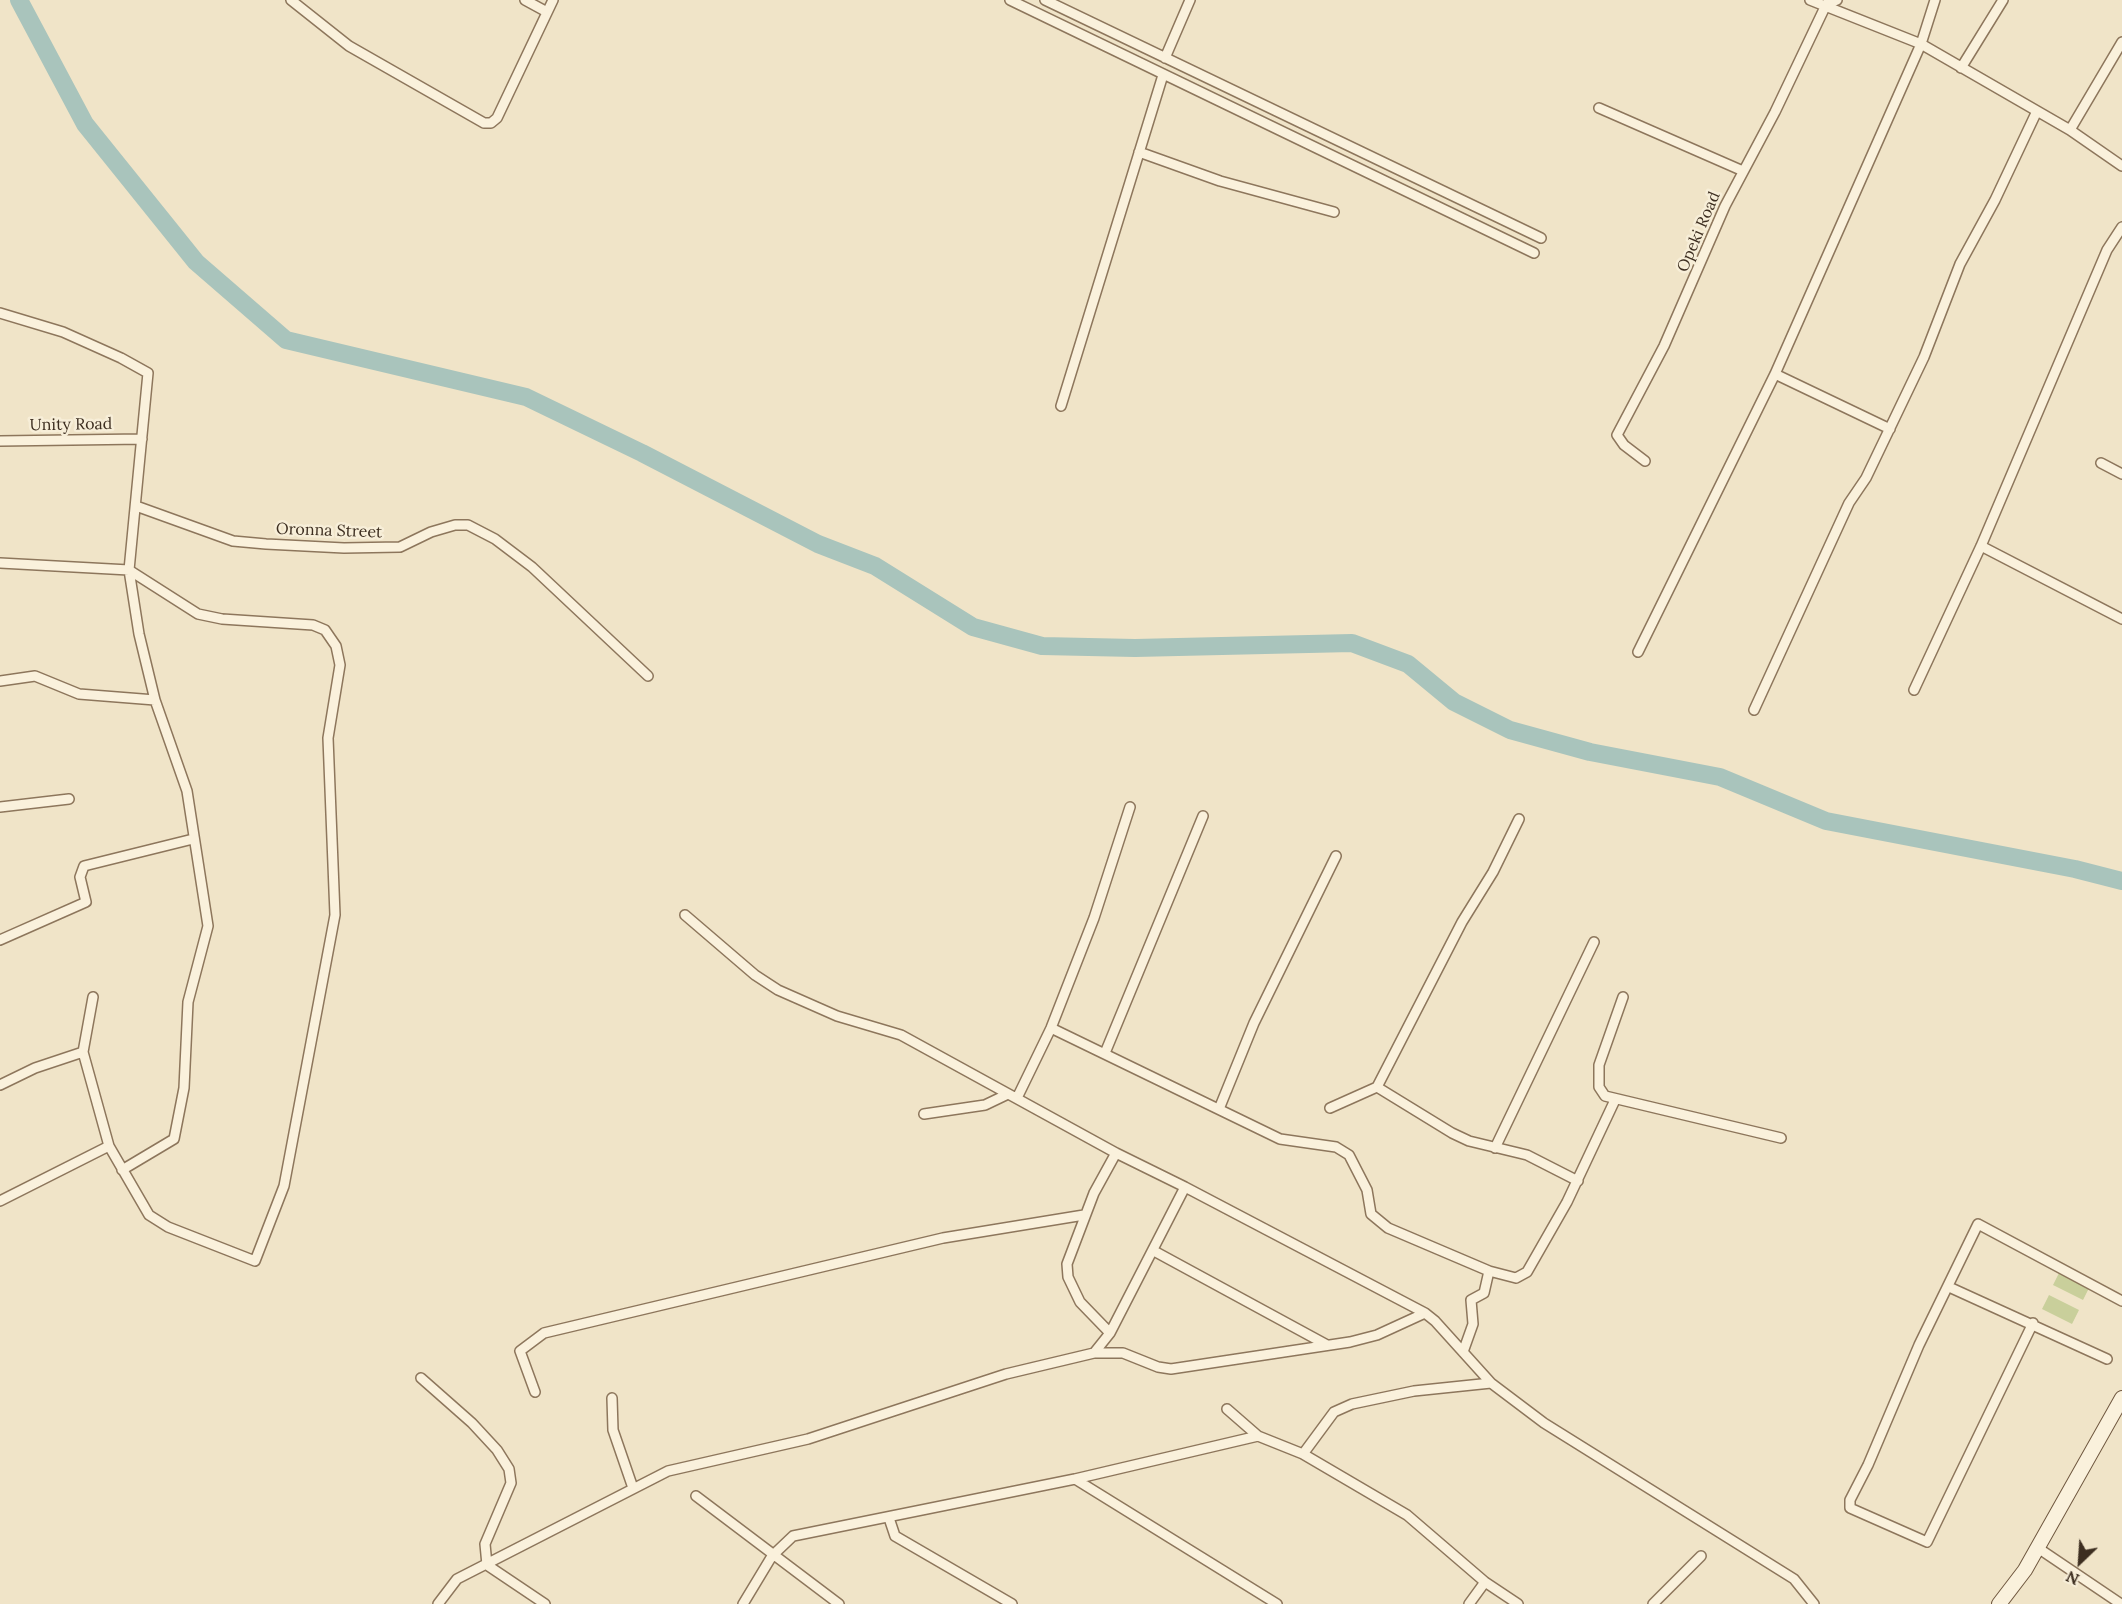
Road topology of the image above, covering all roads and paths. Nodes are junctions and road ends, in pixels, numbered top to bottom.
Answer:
1 (291, 0) edge
2 (525, 0) edge
3 (553, 0) edge
4 (1010, 0) edge
5 (1045, 0) edge
6 (1190, 0) edge
7 (1810, 0) edge
8 (1838, 0) edge
9 (1935, 0) edge
10 (2003, 0) edge
11 (1824, 3) edge
12 (547, 12) junction
13 (2122, 42) edge
14 (1921, 44) junction
15 (1165, 58) junction
16 (1961, 68) junction
17 (1163, 75) junction
18 (1599, 108) dead end
19 (2037, 111) junction
20 (2070, 130) junction
21 (1139, 152) junction
22 (2122, 166) edge
23 (1743, 171) junction
24 (1334, 212) dead end
25 (2122, 227) edge
26 (1541, 238) dead end
27 (1534, 253) dead end
28 (0, 313) edge
29 (1774, 374) junction
30 (1061, 406) dead end
31 (1890, 429) junction
32 (142, 439) junction
33 (0, 441) edge
34 (1645, 461) dead end
35 (2101, 463) dead end
36 (2122, 474) edge
37 (136, 506) junction
38 (1981, 546) junction
39 (0, 563) edge
40 (129, 570) junction
41 (2122, 619) edge
42 (1638, 652) dead end
43 (648, 676) dead end
44 (0, 681) edge
45 (1914, 690) dead end
46 (155, 700) junction
47 (1754, 710) dead end
48 (69, 799) dead end
49 (0, 807) edge
50 (1130, 807) dead end
51 (1203, 816) dead end
52 (1519, 819) dead end
53 (193, 839) junction
54 (1336, 856) dead end
55 (685, 915) dead end
56 (0, 940) edge
57 (1594, 942) dead end
58 (93, 997) dead end
59 (1623, 997) dead end
60 (1051, 1028) junction
61 (83, 1052) junction
62 (1105, 1053) junction
63 (0, 1085) edge
64 (1377, 1087) junction
65 (1008, 1094) junction
66 (1017, 1098) junction
67 (1615, 1100) junction
68 (1330, 1108) dead end
69 (1220, 1109) junction
70 (924, 1114) dead end
71 (1781, 1138) dead end
72 (109, 1146) junction
73 (1495, 1148) junction
74 (1116, 1153) junction
75 (122, 1170) junction
76 (1578, 1181) junction
77 (1185, 1187) junction
78 (0, 1201) edge
79 (1084, 1215) junction
80 (1154, 1251) junction
81 (1489, 1271) junction
82 (1948, 1287) junction
83 (2122, 1300) edge
84 (1425, 1313) junction
85 (2033, 1323) junction
86 (1110, 1333) junction
87 (1327, 1345) junction
88 (1463, 1352) junction
89 (1094, 1353) junction
90 (2107, 1359) dead end
91 (421, 1378) dead end
92 (1491, 1383) junction
93 (535, 1392) dead end
94 (612, 1398) dead end
95 (2122, 1398) edge
96 (1227, 1409) dead end
97 (1258, 1436) junction
98 (1303, 1454) junction
99 (1075, 1479) junction
100 (633, 1488) junction
101 (696, 1496) dead end
102 (889, 1518) junction
103 (2038, 1548) junction
104 (772, 1556) junction
105 (1701, 1556) dead end
106 (487, 1565) junction
107 (1485, 1582) junction
108 (438, 1604) edge
109 (545, 1604) edge
110 (743, 1604) edge
111 (839, 1604) edge
112 (1012, 1604) edge
113 (1277, 1604) edge
114 (1469, 1604) edge
115 (1518, 1604) edge
116 (1653, 1604) edge
117 (1814, 1604) edge
118 (1999, 1604) edge
119 (2121, 1604) edge

1 - 12 street
2 - 12 street
3 - 12 street
4 - 17 street
5 - 15 street
6 - 15 street
7 - 11 street
8 - 11 street
9 - 14 street
10 - 16 street
11 - 14 street
11 - 23 street, Opeki Road
13 - 20 street
14 - 16 street
14 - 29 street
15 - 26 street
16 - 19 street
17 - 21 street
17 - 27 street
18 - 23 street
19 - 20 street
19 - 31 street
20 - 22 street
21 - 24 street
21 - 30 street
23 - 34 street, Opeki Road
25 - 38 street
28 - 32 street
29 - 31 street
29 - 42 street
31 - 47 street
32 - 33 street, Unity Road
32 - 37 street
35 - 36 street
37 - 40 street
37 - 43 street, Oronna Street
38 - 41 street
38 - 45 street
39 - 40 street
40 - 46 street
40 - 75 street
44 - 46 street
46 - 53 street
48 - 49 street
50 - 60 street
51 - 62 street
52 - 64 street
53 - 56 street
53 - 75 street
54 - 69 street
55 - 65 street
57 - 73 street
58 - 61 street
59 - 67 street
60 - 62 street
60 - 66 street
61 - 63 street
61 - 72 street
62 - 69 street
64 - 68 street
64 - 73 street
65 - 66 street
65 - 70 street
66 - 74 street
67 - 71 street
67 - 76 street
69 - 81 street
72 - 75 street
72 - 78 street
73 - 76 street
74 - 77 street
74 - 79 street
76 - 81 street
77 - 80 street
77 - 84 street
79 - 86 street
79 - 93 street
80 - 86 street
80 - 87 street
81 - 88 street
82 - 83 street
82 - 85 street
82 - 85 street
84 - 87 street
84 - 88 street
85 - 90 street
86 - 89 street
87 - 89 street
88 - 92 street
89 - 100 street
91 - 106 street
92 - 98 street
92 - 117 street
94 - 100 street
95 - 103 main road
96 - 97 street
97 - 98 street
97 - 99 street
98 - 107 street
99 - 102 street
99 - 113 street
100 - 106 street
101 - 104 street
102 - 104 street
102 - 112 street
103 - 118 main road
103 - 119 street
104 - 110 street
104 - 111 street
105 - 116 street
106 - 108 street
106 - 109 street
107 - 114 street
107 - 115 street

